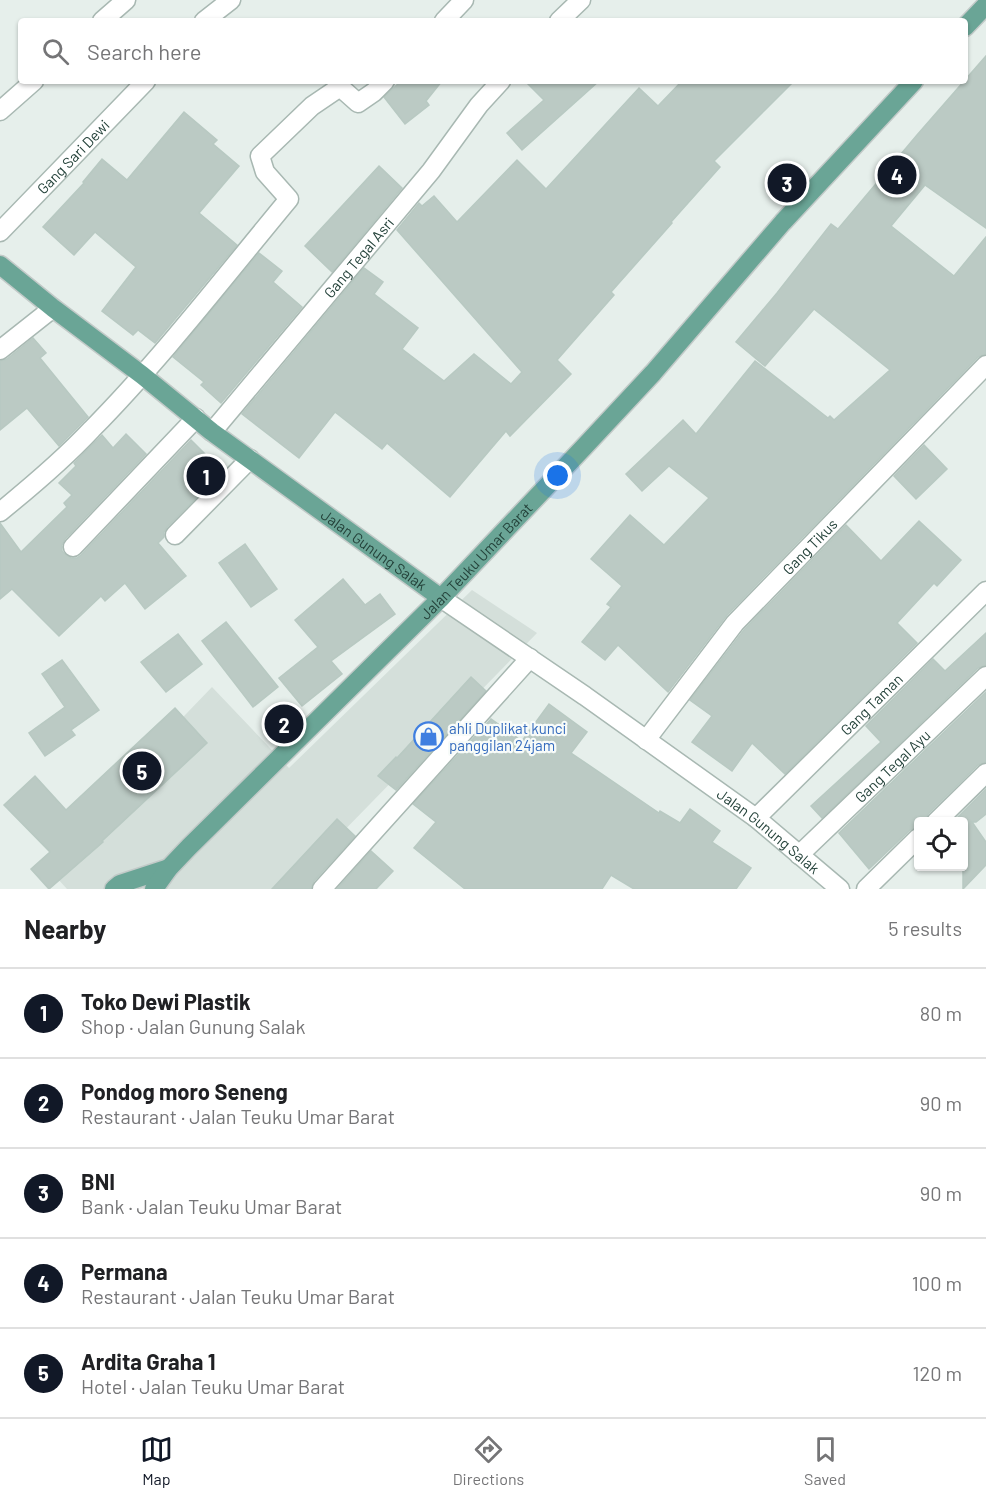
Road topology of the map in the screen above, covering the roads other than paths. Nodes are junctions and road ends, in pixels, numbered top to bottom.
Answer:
1 (126, 0) edge
2 (231, 0) edge
3 (464, 0) edge
4 (580, 0) edge
5 (984, 6) edge
6 (105, 18) edge
7 (208, 18) edge
8 (447, 18) edge
9 (562, 18) edge
10 (968, 24) edge
11 (31, 84) edge
12 (143, 84) edge
13 (382, 84) edge
14 (498, 84) edge
15 (911, 84) edge
16 (0, 111) edge
17 (0, 232) edge
18 (0, 265) edge
19 (53, 308) junction
20 (0, 350) edge
21 (986, 365) edge
22 (142, 375) junction
23 (196, 418) junction
24 (212, 432) junction
25 (250, 459) junction
26 (0, 512) edge
27 (175, 535) dead end
28 (73, 547) dead end
29 (986, 591) edge
30 (441, 598) junction
31 (530, 658) junction
32 (986, 676) edge
33 (646, 740) junction
34 (986, 773) edge
35 (941, 817) edge
36 (756, 818) junction
37 (914, 842) edge
38 (799, 855) junction
39 (169, 868) junction
40 (114, 889) edge
41 (154, 889) edge
42 (322, 889) edge
43 (840, 889) edge
44 (866, 889) edge

1 - 6 street
2 - 7 street
3 - 8 street
4 - 9 street
5 - 10 main road
11 - 16 street
12 - 17 street, Gang Sari Dewi
13 - 22 street
14 - 24 street, Gang Tegal Asri
15 - 30 main road, Jalan Teuku Umar Barat
18 - 19 main road, Jalan Gunung Salak
19 - 20 street
19 - 22 main road, Jalan Gunung Salak
21 - 33 street, Gang Tikus
22 - 23 main road, Jalan Gunung Salak
22 - 26 street
23 - 24 main road, Jalan Gunung Salak
23 - 28 street
24 - 25 main road, Jalan Gunung Salak
25 - 27 street
25 - 30 main road, Jalan Gunung Salak
29 - 36 street, Gang Taman
30 - 31 street, Jalan Gunung Salak
30 - 39 main road, Jalan Teuku Umar Barat
31 - 33 street, Jalan Gunung Salak
31 - 42 street
32 - 38 street, Gang Tegal Ayu
33 - 36 street, Jalan Gunung Salak
34 - 35 street
36 - 38 street, Jalan Gunung Salak
37 - 44 street
38 - 43 street, Jalan Gunung Salak
39 - 40 main road, Jalan Teuku Umar Barat
39 - 41 main road, Jalan Teuku Umar Barat

